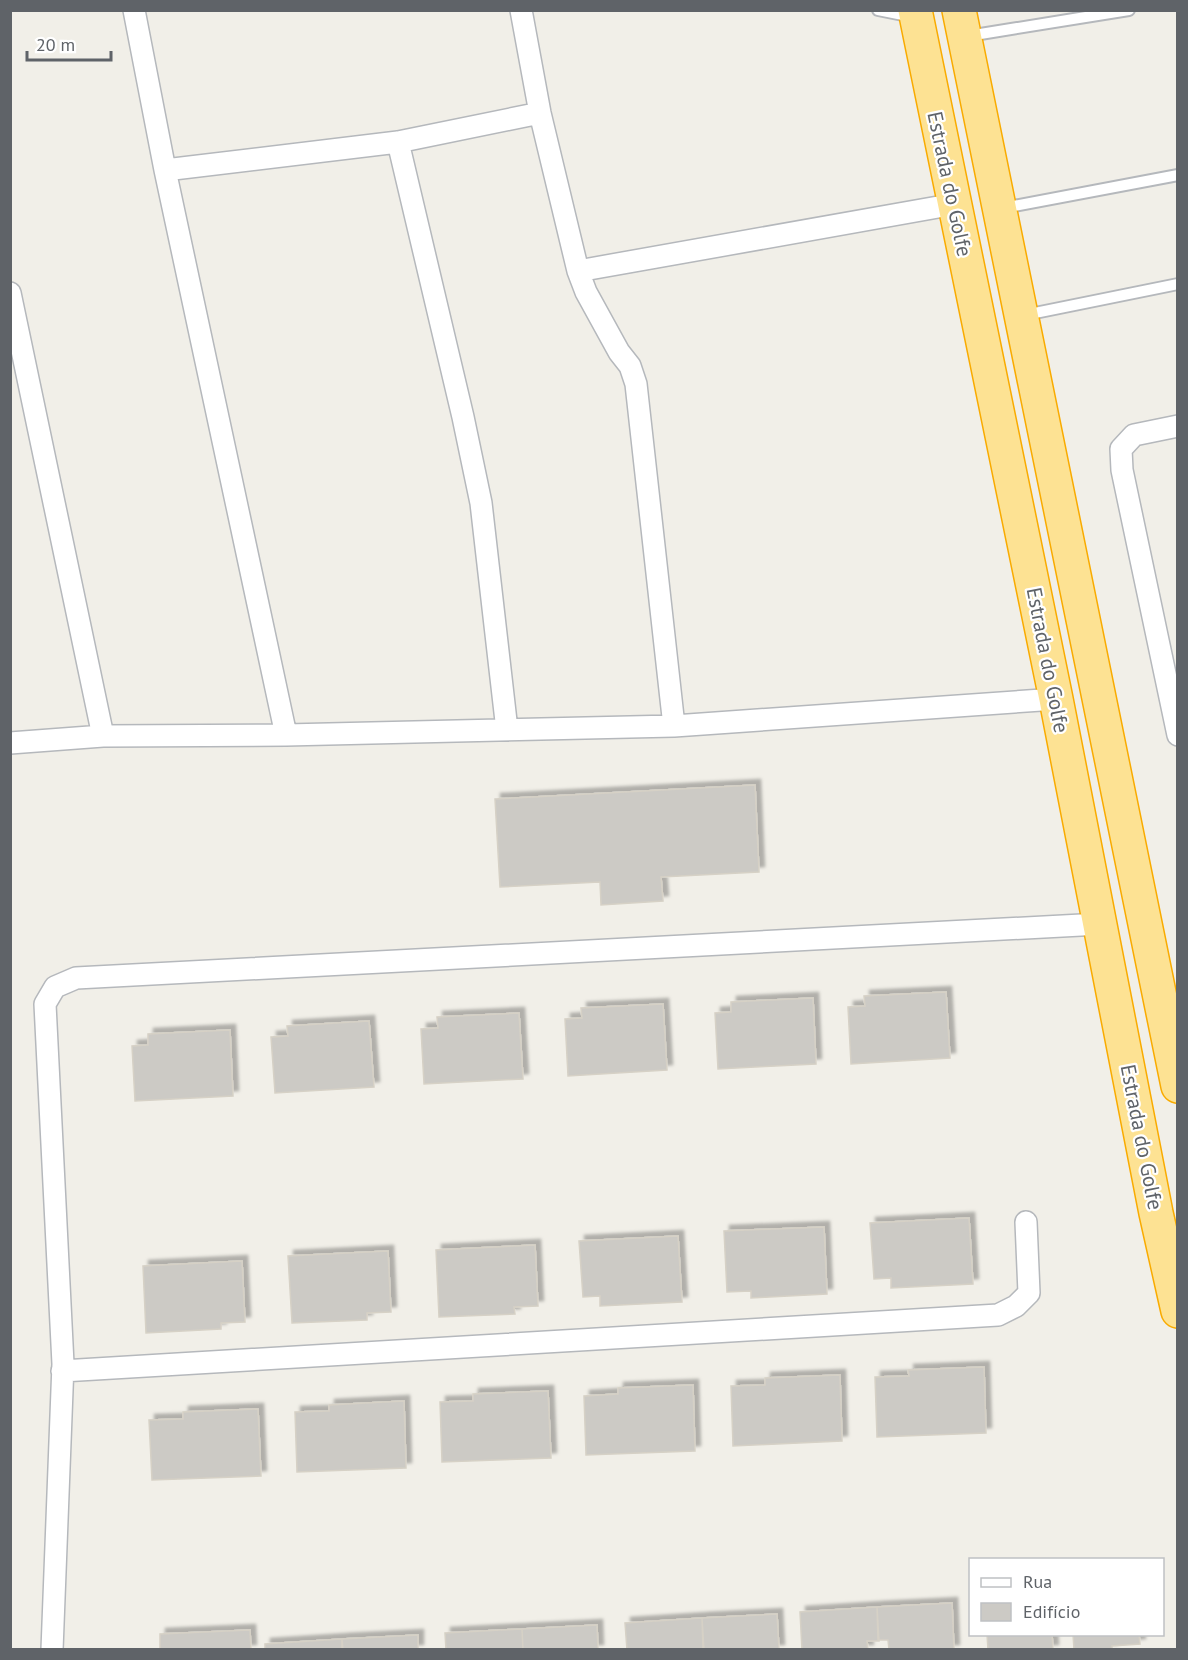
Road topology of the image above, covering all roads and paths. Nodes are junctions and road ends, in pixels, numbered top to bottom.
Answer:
1 (134, 10) edge
2 (521, 10) edge
3 (878, 10) edge
4 (1129, 10) edge
5 (915, 14) edge
6 (962, 24) edge
7 (540, 113) junction
8 (398, 142) junction
9 (165, 170) junction
10 (1178, 175) edge
11 (955, 204) junction
12 (1000, 209) junction
13 (578, 271) junction
14 (1178, 284) edge
15 (10, 293) edge
16 (1022, 316) junction
17 (1178, 426) edge
18 (1056, 699) junction
19 (674, 726) junction
20 (507, 730) junction
21 (286, 735) junction
22 (1178, 735) edge
23 (103, 736) junction
24 (10, 742) edge
25 (1100, 924) junction
26 (1178, 1086) edge
27 (1026, 1222) dead end
28 (1178, 1311) edge
29 (62, 1371) junction
30 (52, 1650) edge

1 - 9 street
2 - 7 street
3 - 5 lane
4 - 6 lane
5 - 11 highway, Estrada do Golfe
6 - 12 highway, Estrada do Golfe
7 - 8 street
7 - 13 street
8 - 9 street
8 - 20 street
9 - 21 street
10 - 12 lane
11 - 13 street
11 - 18 highway, Estrada do Golfe
12 - 16 highway, Estrada do Golfe
13 - 19 street
14 - 16 lane
15 - 23 street
16 - 26 highway, Estrada do Golfe
17 - 22 street
18 - 19 street
18 - 25 highway, Estrada do Golfe
19 - 20 street
20 - 21 street
21 - 23 street
23 - 24 street
25 - 28 highway, Estrada do Golfe
25 - 29 street
27 - 29 street
29 - 30 street

